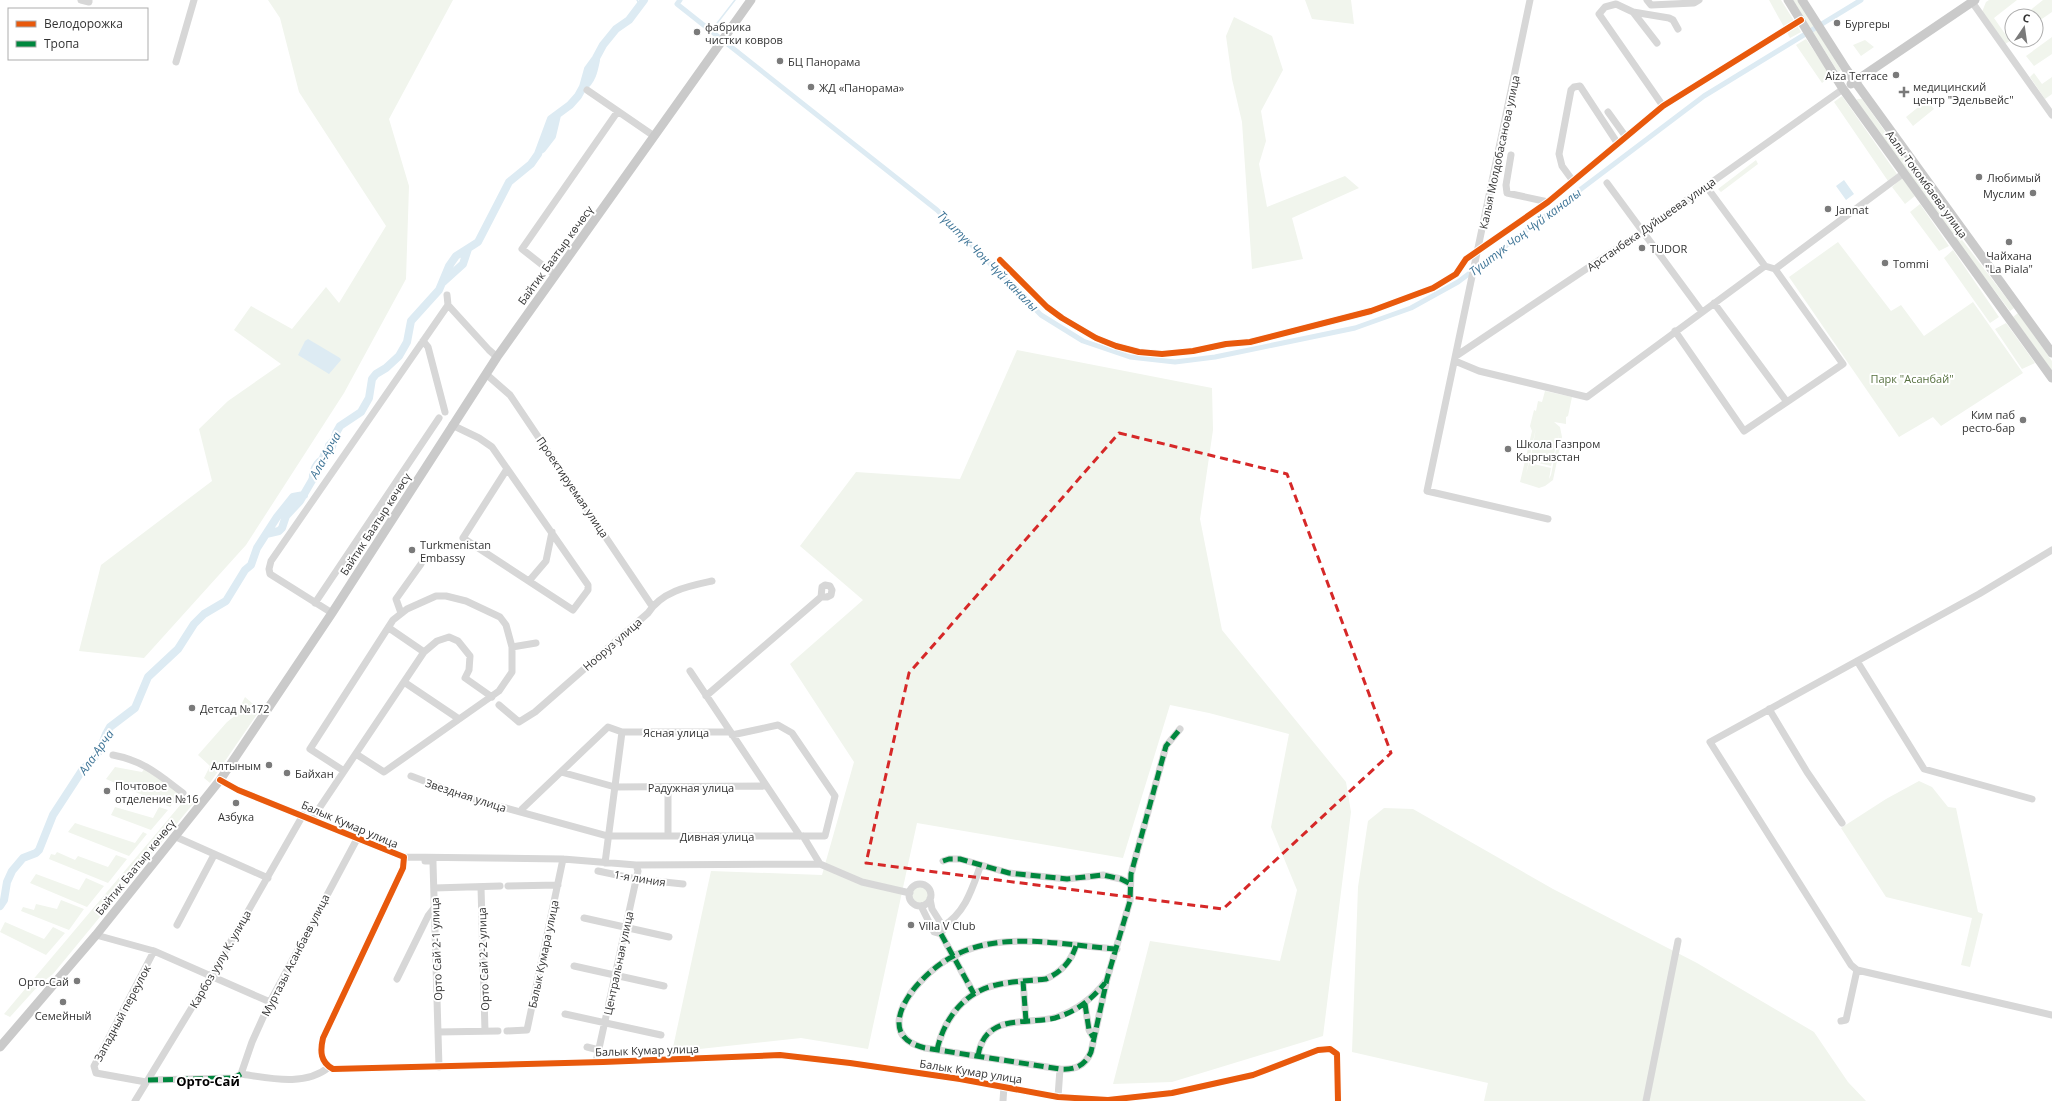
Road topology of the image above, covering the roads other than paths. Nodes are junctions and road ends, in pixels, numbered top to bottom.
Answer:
1 (81, 0) edge
2 (89, 0) edge
3 (194, 0) edge
4 (751, 0) edge
5 (1530, 0) edge
6 (1647, 0) edge
7 (1699, 0) edge
8 (1788, 0) edge
9 (1802, 0) edge
10 (1973, 1) edge
11 (1633, 12) junction
12 (1802, 22) junction
13 (1678, 29) dead end
14 (1657, 43) dead end
15 (176, 62) dead end
16 (1855, 82) junction
17 (1843, 89) junction
18 (587, 90) dead end
19 (1663, 106) junction
20 (618, 111) junction
21 (1608, 112) dead end
22 (2052, 115) edge
23 (654, 136) junction
24 (1626, 137) junction
25 (1618, 144) junction
26 (1512, 155) dead end
27 (1904, 173) junction
28 (1573, 181) junction
29 (1606, 183) dead end
30 (1706, 186) junction
31 (1548, 202) junction
32 (1643, 231) junction
33 (1478, 251) junction
34 (1000, 260) dead end
35 (1766, 266) junction
36 (1774, 269) junction
37 (556, 275) junction
38 (447, 295) dead end
39 (1714, 303) junction
40 (448, 305) junction
41 (1702, 312) junction
42 (1675, 331) junction
43 (423, 341) junction
44 (2052, 353) edge
45 (497, 357) junction
46 (1456, 358) junction
47 (486, 374) junction
48 (2052, 378) edge
49 (1787, 402) junction
50 (445, 412) dead end
51 (439, 418) dead end
52 (452, 426) junction
53 (507, 469) junction
54 (1548, 519) dead end
55 (552, 532) junction
56 (2052, 550) edge
57 (421, 564) dead end
58 (712, 580) dead end
59 (529, 581) junction
60 (821, 597) dead end
61 (315, 602) junction
62 (652, 606) junction
63 (332, 613) junction
64 (401, 613) junction
65 (389, 628) junction
66 (536, 643) dead end
67 (512, 647) junction
68 (424, 652) junction
69 (1857, 661) junction
70 (690, 671) dead end
71 (404, 682) junction
72 (706, 696) junction
73 (492, 697) junction
74 (498, 706) dead end
75 (1769, 709) junction
76 (459, 719) junction
77 (1180, 730) dead end
78 (622, 732) junction
79 (731, 733) junction
80 (356, 754) junction
81 (113, 755) dead end
82 (344, 771) junction
83 (561, 772) junction
84 (411, 776) dead end
85 (220, 780) junction
86 (766, 786) junction
87 (615, 787) junction
88 (668, 787) junction
89 (183, 793) dead end
90 (2032, 799) dead end
91 (522, 812) junction
92 (303, 815) junction
93 (312, 819) junction
94 (1842, 823) dead end
95 (608, 836) junction
96 (668, 836) junction
97 (801, 836) junction
98 (825, 836) joint
99 (176, 837) junction
100 (357, 839) junction
101 (214, 855) junction
102 (404, 859) junction
103 (563, 859) junction
104 (943, 861) dead end
105 (605, 863) junction
106 (820, 864) junction
107 (636, 865) junction
108 (980, 867) junction
109 (598, 870) dead end
110 (268, 878) junction
111 (636, 879) junction
112 (1129, 883) junction
113 (683, 884) dead end
114 (558, 886) junction
115 (481, 887) junction
116 (434, 888) junction
117 (910, 893) junction
118 (930, 899) junction
119 (920, 906) junction
120 (435, 907) junction
121 (584, 918) dead end
122 (177, 926) dead end
123 (943, 926) junction
124 (626, 927) junction
125 (941, 934) junction
126 (96, 935) junction
127 (669, 937) dead end
128 (1678, 941) dead end
129 (1076, 946) junction
130 (1117, 950) junction
131 (154, 951) junction
132 (953, 956) junction
133 (574, 966) dead end
134 (1857, 970) junction
135 (615, 975) junction
136 (211, 976) junction
137 (397, 980) dead end
138 (1107, 980) junction
139 (1023, 981) junction
140 (664, 986) dead end
141 (974, 994) junction
142 (270, 1002) junction
143 (1085, 1004) junction
144 (565, 1014) dead end
145 (2052, 1014) edge
146 (1841, 1021) dead end
147 (1026, 1022) junction
148 (605, 1023) junction
149 (507, 1030) dead end
150 (485, 1031) junction
151 (498, 1031) dead end
152 (438, 1032) junction
153 (661, 1035) dead end
154 (1094, 1037) junction
155 (0, 1047) edge
156 (587, 1047) dead end
157 (599, 1050) junction
158 (937, 1050) junction
159 (978, 1056) junction
160 (596, 1062) junction
161 (329, 1066) junction
162 (439, 1067) junction
163 (1060, 1069) junction
164 (241, 1074) junction
165 (147, 1081) junction
166 (1004, 1086) junction
167 (1058, 1097) junction
168 (136, 1101) edge
169 (1003, 1101) edge
170 (1338, 1101) edge
171 (1646, 1101) edge

1 - 2 street
3 - 15 street
4 - 23 main road, Байтик Баатыр көчөсү
5 - 33 street, Калыя Молдобасанова улица
6 - 7 street
8 - 12 main road, Аалы Токомбаева улица
9 - 16 main road, Аалы Токомбаева улица
10 - 16 main road
10 - 22 street
11 - 13 street
11 - 14 street
11 - 19 street
12 - 17 main road, Аалы Токомбаева улица
12 - 19 street
16 - 17 main road
16 - 44 main road, Аалы Токомбаева улица
17 - 27 main road, Аалы Токомбаева улица
17 - 30 street, Арстанбека Дуйшеева улица
18 - 20 street
19 - 24 street
20 - 23 street
20 - 37 street
21 - 24 street
23 - 37 main road, Байтик Баатыр көчөсү
24 - 25 street
25 - 28 street
25 - 28 street
26 - 31 street
27 - 36 street
27 - 48 main road, Аалы Токомбаева улица
28 - 31 street
29 - 32 street
30 - 32 street, Арстанбека Дуйшеева улица
30 - 35 street
31 - 33 street
32 - 41 street
32 - 46 street, Арстанбека Дуйшеева улица
33 - 34 street
33 - 46 street, Калыя Молдобасанова улица
35 - 36 street
35 - 39 street
36 - 49 street
37 - 45 main road, Байтик Баатыр көчөсү
38 - 40 street
39 - 41 street
39 - 49 street
40 - 43 street
40 - 45 street
41 - 42 street
42 - 46 street
42 - 49 street
43 - 50 street
43 - 61 street
45 - 47 main road, Байтик Баатыр көчөсү
46 - 54 street, Калыя Молдобасанова улица
47 - 52 main road, Байтик Баатыр көчөсү
47 - 62 street, Проектируемая улица
51 - 61 street
52 - 53 street
52 - 63 main road, Байтик Баатыр көчөсү
53 - 55 street
53 - 59 street
55 - 59 street
55 - 59 street
56 - 69 street
57 - 64 street
58 - 62 street, Нооруз улица
60 - 72 street
61 - 63 street
62 - 74 street, Нооруз улица
63 - 85 main road, Байтик Баатыр көчөсү
64 - 65 street
64 - 67 street
65 - 68 street
65 - 82 street
66 - 67 street
67 - 73 street
68 - 71 street
68 - 73 street
69 - 75 street
69 - 90 street
70 - 72 street
71 - 76 street
71 - 80 street
72 - 79 street
73 - 76 street
75 - 94 street
75 - 134 street
76 - 80 street
77 - 112 street
78 - 79 street, Ясная улица
78 - 83 street, Звездная улица
78 - 87 street
79 - 86 street
79 - 98 street, Ясная улица
80 - 82 street
81 - 89 street
82 - 93 street
83 - 87 street
83 - 91 street, Звездная улица
84 - 91 street, Звездная улица
85 - 92 street, Балык Кумар улица
85 - 99 main road, Байтик Баатыр көчөсү
86 - 88 street, Радужная улица
86 - 97 street
87 - 88 street, Радужная улица
87 - 95 street
88 - 96 street
91 - 95 street, Звездная улица
92 - 93 street, Балык Кумар улица
92 - 110 street, Карбоз уулу К. улица
93 - 100 street, Балык Кумар улица
95 - 96 street, Дивная улица
95 - 105 street
96 - 97 street, Дивная улица
97 - 98 street, Дивная улица
97 - 106 street
99 - 101 street
99 - 126 main road, Байтик Баатыр көчөсү
100 - 102 street, Балык Кумар улица
100 - 142 street, Муртазы Асанбаев улица
101 - 110 street
101 - 122 street
102 - 103 street
102 - 116 street, Орто Сай 2-1 улица
102 - 161 street, Балык Кумар улица
103 - 105 street
103 - 114 street, Балык Кумара улица
104 - 108 street
105 - 107 street
106 - 107 street
106 - 117 street
107 - 111 street, Центральная улица
108 - 112 street
108 - 123 street
109 - 111 street, 1-я линия
110 - 136 street, Карбоз уулу К. улица
111 - 113 street, 1-я линия
111 - 124 street, Центральная улица
112 - 130 street
114 - 115 street
114 - 149 street, Балык Кумара улица
115 - 116 street
115 - 150 street, Орто Сай 2-2 улица
116 - 120 street, Орто Сай 2-1 улица
117 - 118 street
117 - 119 street
118 - 119 street
118 - 123 street
119 - 125 street
120 - 137 street
120 - 152 street, Орто Сай 2-1 улица
121 - 124 street
123 - 125 street
124 - 127 street
124 - 135 street, Центральная улица
125 - 132 street
126 - 131 street, Западный переулок
126 - 155 main road, Байтик Баатыр көчөсү
128 - 171 street
129 - 130 street
129 - 132 street
129 - 139 street
130 - 138 street
131 - 136 street, Западный переулок
131 - 165 street, Западный переулок
132 - 141 street
132 - 158 street
133 - 135 street
134 - 145 street
134 - 146 street
135 - 140 street
135 - 148 street, Центральная улица
136 - 142 street, Западный переулок
136 - 165 street, Карбоз уулу К. улица
138 - 143 street
138 - 154 street
139 - 141 street
139 - 147 street
141 - 158 street
142 - 164 street, Муртазы Асанбаев улица
143 - 147 street
143 - 154 street
144 - 148 street
147 - 159 street
148 - 153 street
148 - 157 street, Центральная улица
150 - 151 street
150 - 152 street
152 - 162 street, Орто Сай 2-1 улица
154 - 163 street
156 - 157 street
157 - 160 street, Центральная улица
158 - 159 street
159 - 163 street
160 - 162 street, Балык Кумар улица
160 - 166 street, Балык Кумар улица
161 - 162 street, Балык Кумар улица
161 - 164 street
163 - 167 street
164 - 165 street
165 - 168 street, Карбоз уулу К. улица
166 - 167 street, Балык Кумар улица
166 - 169 street
167 - 170 street, Балык Кумар улица

